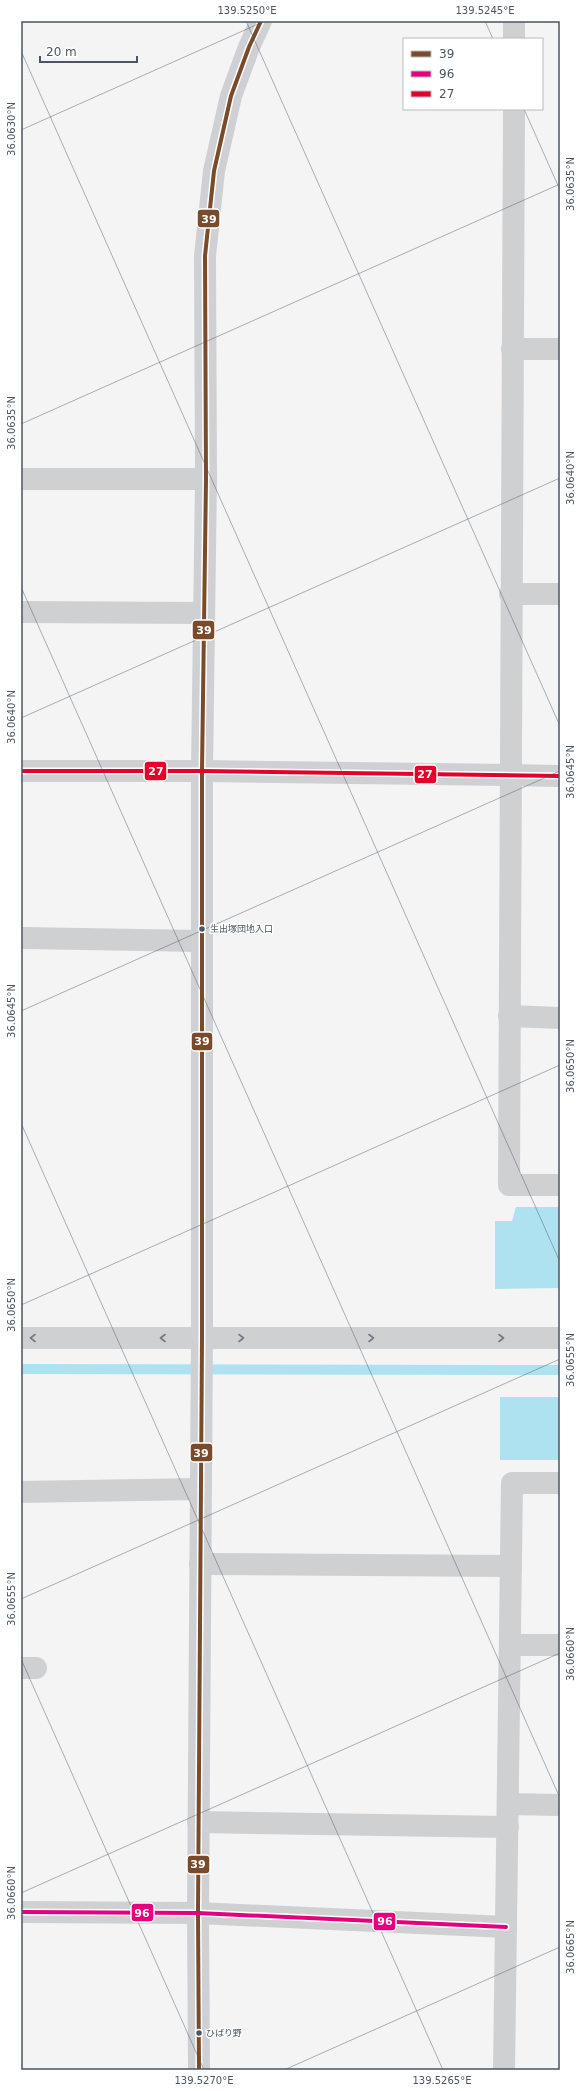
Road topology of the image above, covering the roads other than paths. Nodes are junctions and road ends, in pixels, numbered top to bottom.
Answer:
1 (261, 21) edge
2 (514, 21) edge
3 (514, 38) edge
4 (514, 110) edge
5 (512, 349) junction
6 (560, 349) edge
7 (21, 479) edge
8 (206, 480) junction
9 (510, 594) junction
10 (560, 594) edge
11 (21, 612) edge
12 (204, 613) junction
13 (21, 771) edge
14 (202, 771) junction
15 (509, 775) junction
16 (560, 776) edge
17 (23, 938) dead end
18 (201, 941) junction
19 (509, 1016) junction
20 (560, 1018) edge
21 (560, 1185) edge
22 (21, 1338) edge
23 (202, 1338) junction
24 (560, 1338) edge
25 (560, 1483) edge
26 (200, 1489) junction
27 (21, 1492) edge
28 (200, 1564) junction
29 (511, 1566) junction
30 (510, 1645) junction
31 (560, 1645) edge
32 (508, 1804) junction
33 (560, 1805) edge
34 (198, 1822) junction
35 (508, 1827) junction
36 (21, 1912) edge
37 (198, 1912) junction
38 (506, 1927) junction
39 (200, 2070) edge
40 (504, 2070) edge

1 - 8 main road
2 - 3 street
4 - 5 street
5 - 6 street
5 - 9 street
7 - 8 street
8 - 12 main road
9 - 10 street
9 - 15 street
11 - 12 street
12 - 14 main road
13 - 14 street
14 - 15 main road
14 - 18 main road
15 - 16 street
15 - 19 street
17 - 18 street
18 - 23 main road
19 - 20 street
19 - 21 street
23 -> 22 street
23 -> 24 street
23 - 26 main road
25 - 29 street
26 - 27 street
26 - 28 main road
28 - 29 street
28 - 34 main road
29 - 30 street
30 - 31 street
30 - 32 street
32 - 33 street
32 - 35 street
34 - 35 street
34 - 37 main road
35 - 38 street
36 - 37 street
37 - 38 street
37 - 39 main road
38 - 40 street

